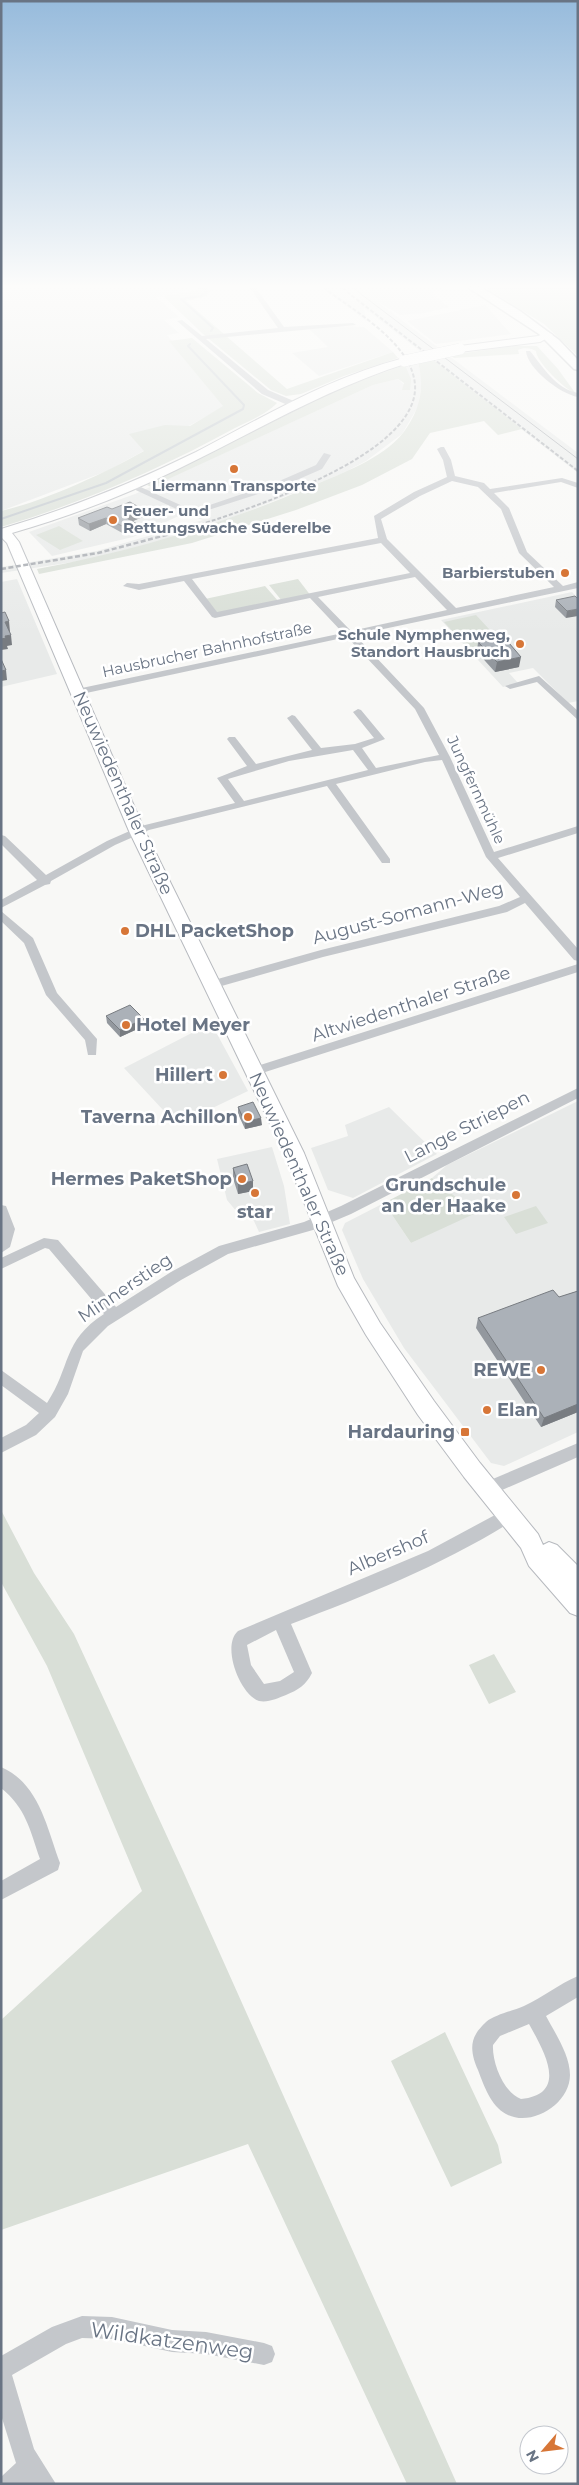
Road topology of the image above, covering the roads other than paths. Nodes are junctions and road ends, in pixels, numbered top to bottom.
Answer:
1 (293, 404) edge
2 (441, 449) dead end
3 (327, 455) dead end
4 (451, 478) junction
5 (131, 486) junction
6 (578, 486) edge
7 (489, 492) junction
8 (3, 533) edge
9 (383, 540) junction
10 (416, 574) junction
11 (186, 578) junction
12 (578, 585) edge
13 (127, 586) dead end
14 (561, 589) junction
15 (313, 596) junction
16 (454, 612) junction
17 (351, 634) junction
18 (510, 686) dead end
19 (77, 692) junction
20 (358, 712) dead end
21 (578, 717) edge
22 (292, 718) dead end
23 (232, 739) dead end
24 (356, 747) junction
25 (318, 751) junction
26 (445, 757) junction
27 (253, 767) junction
28 (374, 772) junction
29 (330, 783) junction
30 (241, 804) junction
31 (578, 829) edge
32 (137, 831) junction
33 (1, 838) edge
34 (491, 857) junction
35 (386, 861) dead end
36 (46, 882) junction
37 (526, 898) junction
38 (1, 906) edge
39 (1, 914) edge
40 (578, 957) edge
41 (578, 968) edge
42 (211, 985) junction
43 (92, 1052) dead end
44 (254, 1071) junction
45 (578, 1092) edge
46 (1, 1210) edge
47 (320, 1221) junction
48 (1, 1248) edge
49 (1, 1264) edge
50 (114, 1314) junction
51 (1, 1376) edge
52 (50, 1412) junction
53 (1, 1446) edge
54 (578, 1450) edge
55 (487, 1489) junction
56 (508, 1516) junction
57 (530, 1541) junction
58 (578, 1582) edge
59 (578, 1604) edge
60 (281, 1621) junction
61 (1, 1776) edge
62 (1, 1891) edge
63 (578, 1986) edge
64 (533, 2012) junction
65 (264, 2354) dead end
66 (1, 2369) edge
67 (1, 2375) edge
68 (30, 2465) junction
69 (10, 2484) edge
70 (44, 2484) edge

1 - 5 street
2 - 4 street
3 - 5 street
4 - 7 street
4 - 9 street
5 - 8 street
6 - 7 street
7 - 14 street
8 - 19 street, Neuwiedenthaler Straße
9 - 10 street
9 - 11 street
10 - 15 street
10 - 16 street
11 - 13 street
11 - 15 street
12 - 14 street, Hausbrucher Bahnhofstraße
14 - 16 street, Hausbrucher Bahnhofstraße
15 - 17 street, Jungfernmühle
16 - 17 street, Hausbrucher Bahnhofstraße
17 - 19 street, Hausbrucher Bahnhofstraße
17 - 26 street, Jungfernmühle
18 - 21 street
19 - 32 street, Neuwiedenthaler Straße
20 - 24 street
22 - 25 street
23 - 27 street
24 - 25 street
24 - 28 street
25 - 27 street
26 - 28 street
26 - 34 street, Jungfernmühle
27 - 30 street
28 - 29 street
29 - 30 street
29 - 35 street
30 - 32 street
31 - 34 street
32 - 36 street
32 - 42 street, Neuwiedenthaler Straße
33 - 36 street
34 - 37 street, Jungfernmühle
36 - 38 street
37 - 40 street, Jungfernmühle
37 - 42 street, August-Somann-Weg
39 - 43 street
41 - 44 street, Altwiedenthaler Straße
42 - 44 street, Neuwiedenthaler Straße
44 - 47 street, Neuwiedenthaler Straße
45 - 47 street, Lange Striepen
46 - 48 street
47 - 50 street, Minnerstieg
47 - 55 street, Neuwiedenthaler Straße
49 - 50 street
50 - 52 street, Minnerstieg
51 - 52 street
52 - 53 street, Minnerstieg
54 - 55 street
55 - 56 street, Neuwiedenthaler Straße
56 - 57 street, Neuwiedenthaler Straße
56 - 60 street, Albershof
57 - 58 street, Neuwiedenthaler Straße
57 - 59 street, Neuwiedenthaler Straße
60 - 60 street, Albershof
61 - 62 street
63 - 64 street
64 - 64 street
65 - 66 street, Wildkatzenweg
67 - 68 street
68 - 69 street
68 - 70 street

